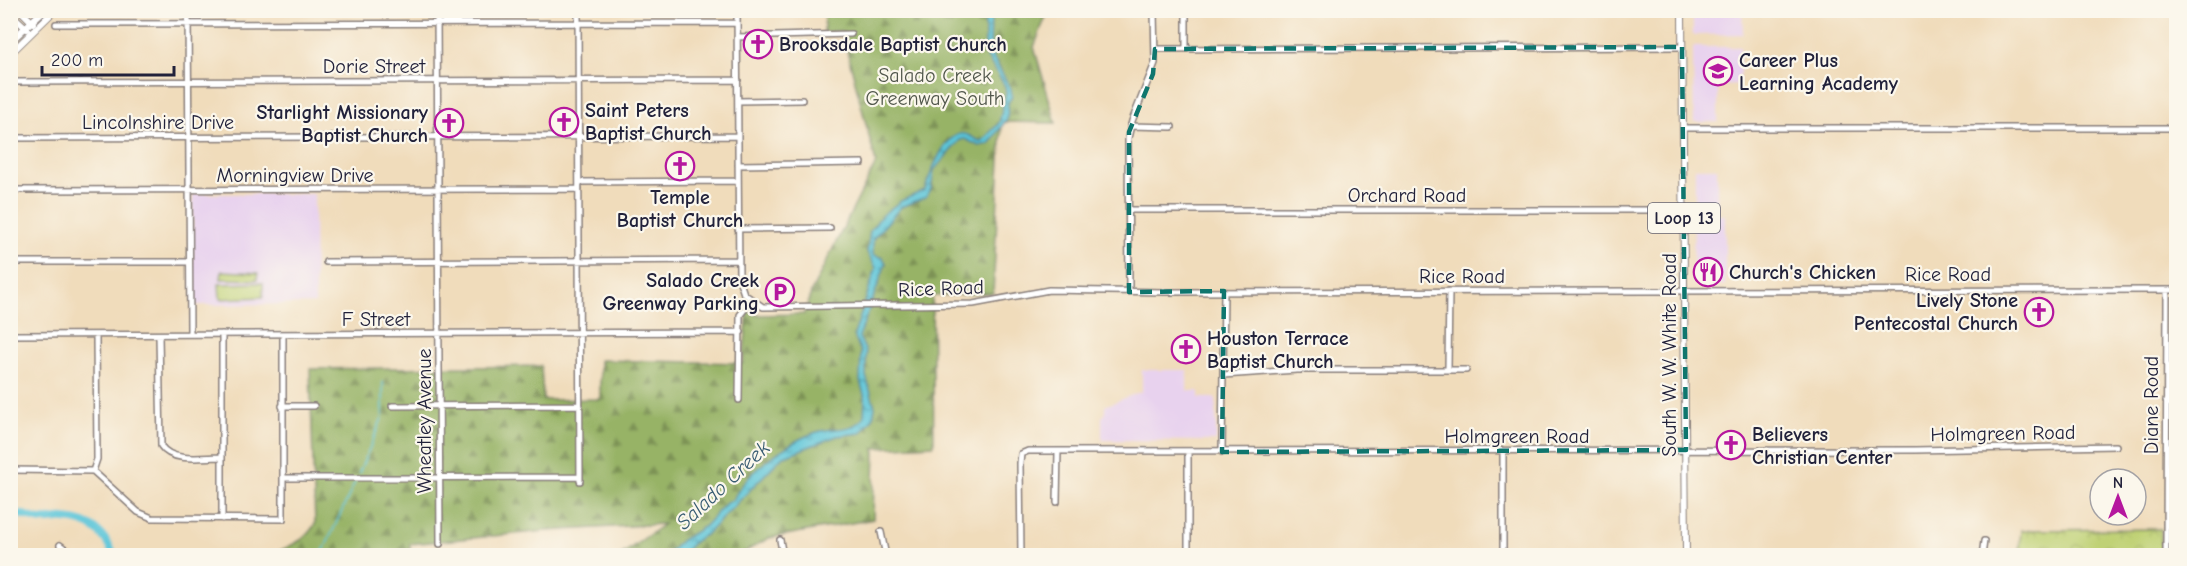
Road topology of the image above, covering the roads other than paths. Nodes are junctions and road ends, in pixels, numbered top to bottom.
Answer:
1 (20, 10) edge
2 (44, 10) edge
3 (55, 10) edge
4 (188, 10) edge
5 (438, 10) edge
6 (578, 10) edge
7 (737, 10) edge
8 (1154, 10) edge
9 (1186, 10) edge
10 (1682, 10) edge
11 (10, 13) edge
12 (32, 22) junction
13 (737, 23) junction
14 (56, 24) dead end
15 (437, 24) junction
16 (578, 24) junction
17 (188, 25) junction
18 (26, 28) junction
19 (37, 28) junction
20 (31, 33) junction
21 (851, 34) dead end
22 (737, 37) junction
23 (10, 42) edge
24 (1682, 47) junction
25 (1155, 49) junction
26 (1186, 49) junction
27 (10, 54) edge
28 (738, 80) junction
29 (188, 81) junction
30 (438, 81) junction
31 (578, 81) junction
32 (10, 82) edge
33 (802, 100) dead end
34 (738, 101) junction
35 (1130, 126) junction
36 (1172, 127) dead end
37 (1684, 128) junction
38 (2176, 128) edge
39 (579, 136) junction
40 (738, 136) junction
41 (189, 137) junction
42 (439, 137) junction
43 (10, 138) edge
44 (862, 163) dead end
45 (738, 165) junction
46 (738, 181) junction
47 (579, 182) junction
48 (439, 189) junction
49 (579, 189) junction
50 (10, 190) edge
51 (189, 190) junction
52 (1129, 210) junction
53 (1684, 210) junction
54 (830, 228) dead end
55 (738, 229) junction
56 (738, 260) junction
57 (580, 261) junction
58 (10, 262) edge
59 (189, 262) junction
60 (326, 262) dead end
61 (439, 262) junction
62 (1685, 290) junction
63 (2167, 290) junction
64 (2176, 290) edge
65 (1224, 291) junction
66 (1449, 291) junction
67 (1129, 292) junction
68 (751, 301) junction
69 (741, 332) junction
70 (439, 333) junction
71 (580, 333) junction
72 (96, 334) junction
73 (190, 334) junction
74 (222, 334) junction
75 (283, 334) junction
76 (10, 335) edge
77 (159, 335) junction
78 (1448, 369) junction
79 (1466, 370) dead end
80 (1223, 375) junction
81 (739, 400) dead end
82 (2166, 401) junction
83 (2176, 401) edge
84 (282, 405) junction
85 (580, 405) junction
86 (314, 406) dead end
87 (392, 406) dead end
88 (440, 406) junction
89 (2116, 446) dead end
90 (1686, 450) junction
91 (1058, 451) junction
92 (1503, 451) junction
93 (1188, 452) junction
94 (1222, 452) junction
95 (221, 457) junction
96 (10, 470) edge
97 (93, 471) junction
98 (283, 478) junction
99 (439, 478) junction
100 (1057, 502) dead end
101 (222, 519) junction
102 (881, 532) dead end
103 (780, 540) dead end
104 (1984, 541) dead end
105 (440, 544) dead end
106 (60, 545) dead end
107 (69, 555) edge
108 (783, 555) edge
109 (886, 555) edge
110 (1021, 555) edge
111 (1188, 555) edge
112 (1503, 555) edge
113 (1686, 555) edge
114 (1982, 555) edge
115 (2166, 555) edge

1 - 12 main road
2 - 12 main road
3 - 19 main road
4 - 17 street
5 - 15 street, Wheatley Avenue
6 - 16 street
7 - 13 street
8 - 25 street
9 - 26 street
10 - 24 main road, South W. W. White Road / Loop 13
11 - 18 main road
12 - 18 main road
12 - 19 main road
13 - 16 street
13 - 22 street
14 - 17 street
15 - 16 street
15 - 17 street
15 - 30 street, Wheatley Avenue
16 - 31 street
17 - 29 street
18 - 20 main road
18 - 23 main road
19 - 20 main road
20 - 27 main road
21 - 22 street
22 - 28 street
24 - 26 street
24 - 37 main road, South W. W. White Road / Loop 13
25 - 26 street
25 - 35 street
28 - 31 street, Dorie Street
28 - 34 street
29 - 30 street, Dorie Street
29 - 32 street, Dorie Street
29 - 41 street
30 - 31 street, Dorie Street
30 - 42 street, Wheatley Avenue
31 - 39 street
33 - 34 street
34 - 40 street
35 - 36 street
35 - 52 street
37 - 38 street
37 - 53 main road, South W. W. White Road / Loop 13
39 - 40 street, Lincolnshire Drive
39 - 42 street, Lincolnshire Drive
39 - 47 street
40 - 45 street
41 - 42 street, Lincolnshire Drive
41 - 43 street, Lincolnshire Drive
41 - 51 street
42 - 48 street, Wheatley Avenue
44 - 45 street
45 - 46 street
46 - 47 street
46 - 55 street
47 - 49 street
48 - 49 street, Morningview Drive
48 - 51 street, Morningview Drive
48 - 61 street, Wheatley Avenue
49 - 57 street
50 - 51 street, Morningview Drive
51 - 59 street
52 - 53 street, Orchard Road
52 - 67 street
53 - 62 main road, South W. W. White Road / Loop 13
54 - 55 street
55 - 56 street
56 - 57 street
56 - 68 street
57 - 61 street
57 - 71 street
58 - 59 street
59 - 73 street
60 - 61 street
61 - 70 street, Wheatley Avenue
62 - 63 street, Rice Road
62 - 66 street, Rice Road
62 - 90 main road, South W. W. White Road / Loop 13
63 - 64 street, Rice Road
63 - 82 street, Diane Road
65 - 66 street, Rice Road
65 - 67 street, Rice Road
65 - 80 street
66 - 78 street
67 - 68 street, Rice Road
68 - 69 street
69 - 71 street, F Street
69 - 81 street
70 - 71 street, F Street
70 - 75 street, F Street
70 - 88 street, Wheatley Avenue
71 - 85 street
72 - 76 street, F Street
72 - 77 street, F Street
72 - 97 street
73 - 74 street, F Street
73 - 77 street, F Street
74 - 75 street, F Street
74 - 95 street
75 - 84 street
77 - 95 street
78 - 79 street
78 - 80 street
80 - 94 street
82 - 83 street
82 - 115 street, Diane Road
84 - 86 street
84 - 98 street
85 - 88 street
85 - 99 street
87 - 88 street
88 - 99 street, Wheatley Avenue
89 - 90 street, Holmgreen Road
90 - 92 street, Holmgreen Road
90 - 113 main road, South W. W. White Road / Loop 13
91 - 93 street, Holmgreen Road
91 - 100 street
91 - 110 street, Holmgreen Road
92 - 94 street, Holmgreen Road
92 - 112 street
93 - 94 street, Holmgreen Road
93 - 111 street
95 - 101 street
96 - 97 street
97 - 101 street
98 - 99 street
98 - 101 street
99 - 105 street, Wheatley Avenue
102 - 109 street
103 - 108 street
104 - 114 street
106 - 107 street

